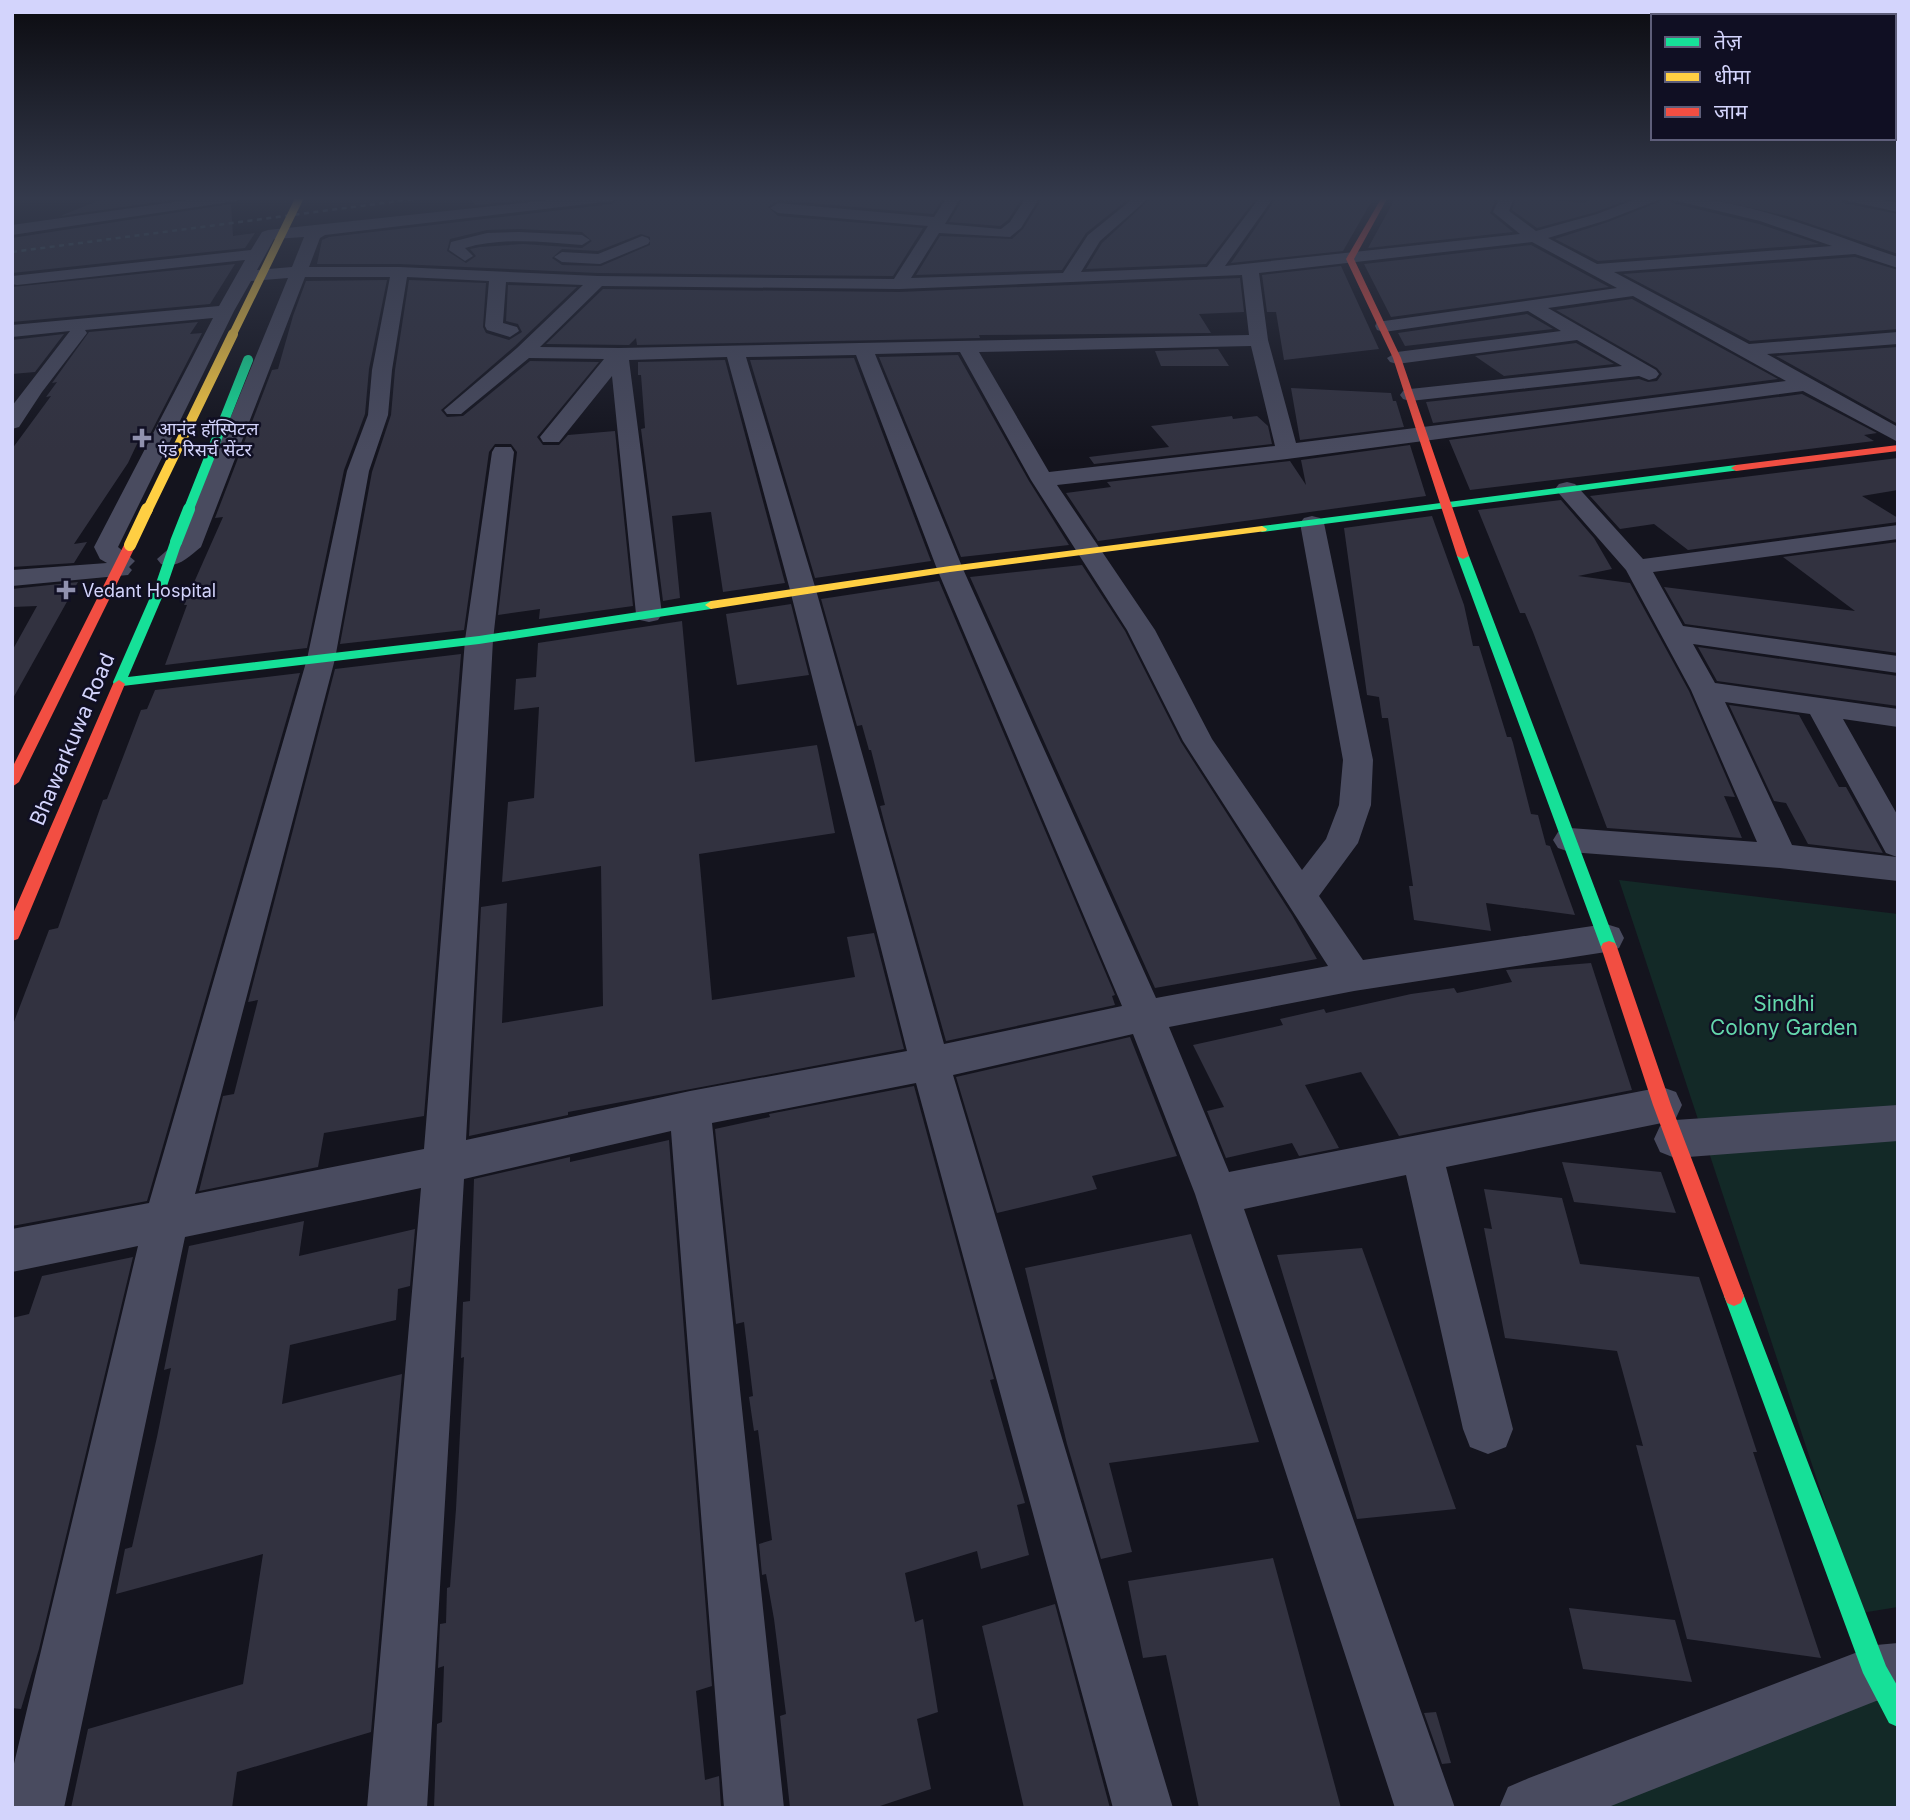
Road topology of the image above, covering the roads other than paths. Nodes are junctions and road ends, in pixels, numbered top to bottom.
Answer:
1 (242, 282) edge
2 (260, 282) edge
3 (281, 282) edge
4 (295, 282) edge
5 (395, 282) edge
6 (497, 282) edge
7 (596, 282) edge
8 (691, 282) edge
9 (958, 282) edge
10 (1252, 282) edge
11 (1362, 282) edge
12 (1616, 282) edge
13 (899, 284) joint
14 (1632, 291) junction
15 (1530, 305) junction
16 (223, 315) junction
17 (1384, 326) junction
18 (12, 331) edge
19 (510, 331) dead end
20 (78, 333) junction
21 (1580, 334) junction
22 (1898, 338) edge
23 (1259, 340) junction
24 (12, 341) edge
25 (966, 346) junction
26 (863, 348) junction
27 (1745, 350) junction
28 (735, 351) junction
29 (524, 352) junction
30 (619, 354) junction
31 (1397, 358) junction
32 (1642, 370) junction
33 (1807, 384) junction
34 (23, 391) edge
35 (1410, 395) junction
36 (1691, 398) junction
37 (454, 410) dead end
38 (12, 423) edge
39 (1894, 430) edge
40 (1419, 432) junction
41 (551, 437) dead end
42 (1898, 448) edge
43 (503, 452) dead end
44 (1287, 452) junction
45 (1042, 480) junction
46 (1567, 489) junction
47 (1444, 504) junction
48 (1312, 523) junction
49 (1898, 532) edge
50 (173, 550) junction
51 (1091, 553) junction
52 (124, 559) junction
53 (1637, 567) junction
54 (950, 569) junction
55 (12, 578) edge
56 (803, 590) junction
57 (649, 614) junction
58 (1674, 633) junction
59 (479, 639) junction
60 (321, 659) junction
61 (1898, 664) edge
62 (119, 682) junction
63 (1705, 690) junction
64 (1821, 707) junction
65 (1898, 718) edge
66 (12, 782) edge
67 (1884, 797) edge
68 (1570, 840) junction
69 (1780, 856) junction
70 (1893, 868) edge
71 (1301, 895) junction
72 (12, 935) edge
73 (1606, 938) junction
74 (1354, 976) junction
75 (1145, 1016) junction
76 (930, 1063) junction
77 (690, 1109) junction
78 (1669, 1122) junction
79 (1898, 1123) edge
80 (1422, 1153) junction
81 (444, 1164) junction
82 (1217, 1194) junction
83 (166, 1221) junction
84 (12, 1251) edge
85 (1488, 1429) dead end
86 (1890, 1686) edge
87 (34, 1808) edge
88 (397, 1808) edge
89 (754, 1808) edge
90 (1143, 1808) edge
91 (1424, 1808) edge
92 (1529, 1808) edge

1 - 16 street
2 - 52 street, Bhawarkuwa Road, bridge
3 - 50 street, Bhawarkuwa Road, bridge
4 - 50 street
5 - 60 street
6 - 19 street
7 - 29 street
8 - 13 street
9 - 13 street
10 - 23 street
11 - 17 street
12 - 14 street
14 - 15 street
14 - 27 street
15 - 17 street
15 - 21 street
16 - 18 street
16 - 20 street
16 - 52 street
17 - 31 street
20 - 24 street
20 - 34 street
21 - 31 street
21 - 32 street
22 - 27 street
23 - 25 street
23 - 44 street
25 - 26 street
25 - 45 street
26 - 28 street
26 - 54 street
27 - 33 street
28 - 30 street
28 - 56 street
29 - 30 street
29 - 37 street
30 - 41 street
30 - 57 street
31 - 35 street
32 - 35 street
32 - 36 street
33 - 36 street
33 - 39 street
34 - 38 street
35 - 40 street
36 - 40 street
40 - 44 street
40 - 47 street
42 - 46 street
43 - 59 street
44 - 45 street
45 - 51 street
46 - 47 street
46 - 53 street
47 - 48 street
47 - 68 street
48 - 51 street
48 - 71 street
49 - 53 street
50 - 62 street, Bhawarkuwa Road
51 - 54 street
51 - 71 street
52 - 55 street
52 - 66 street, Bhawarkuwa Road
53 - 58 street
54 - 56 street
54 - 75 street
56 - 57 street
56 - 76 street
57 - 59 street
58 - 61 street
58 - 63 street
59 - 60 street
59 - 81 street
60 - 62 street
60 - 83 street
62 - 72 street, Bhawarkuwa Road
63 - 64 street
63 - 69 street
64 - 65 street
64 - 67 street
67 - 70 street
68 - 69 street
68 - 73 street
69 - 70 street
71 - 74 street
73 - 74 street
73 - 78 street
74 - 75 street
75 - 76 street
75 - 82 street
76 - 77 street
76 - 90 street
77 - 81 street
77 - 89 street
78 - 79 street
78 - 80 street
78 - 86 street
80 - 82 street
80 - 85 street
81 - 83 street
81 - 88 street
82 - 91 street
83 - 84 street
83 - 87 street
86 - 92 street

